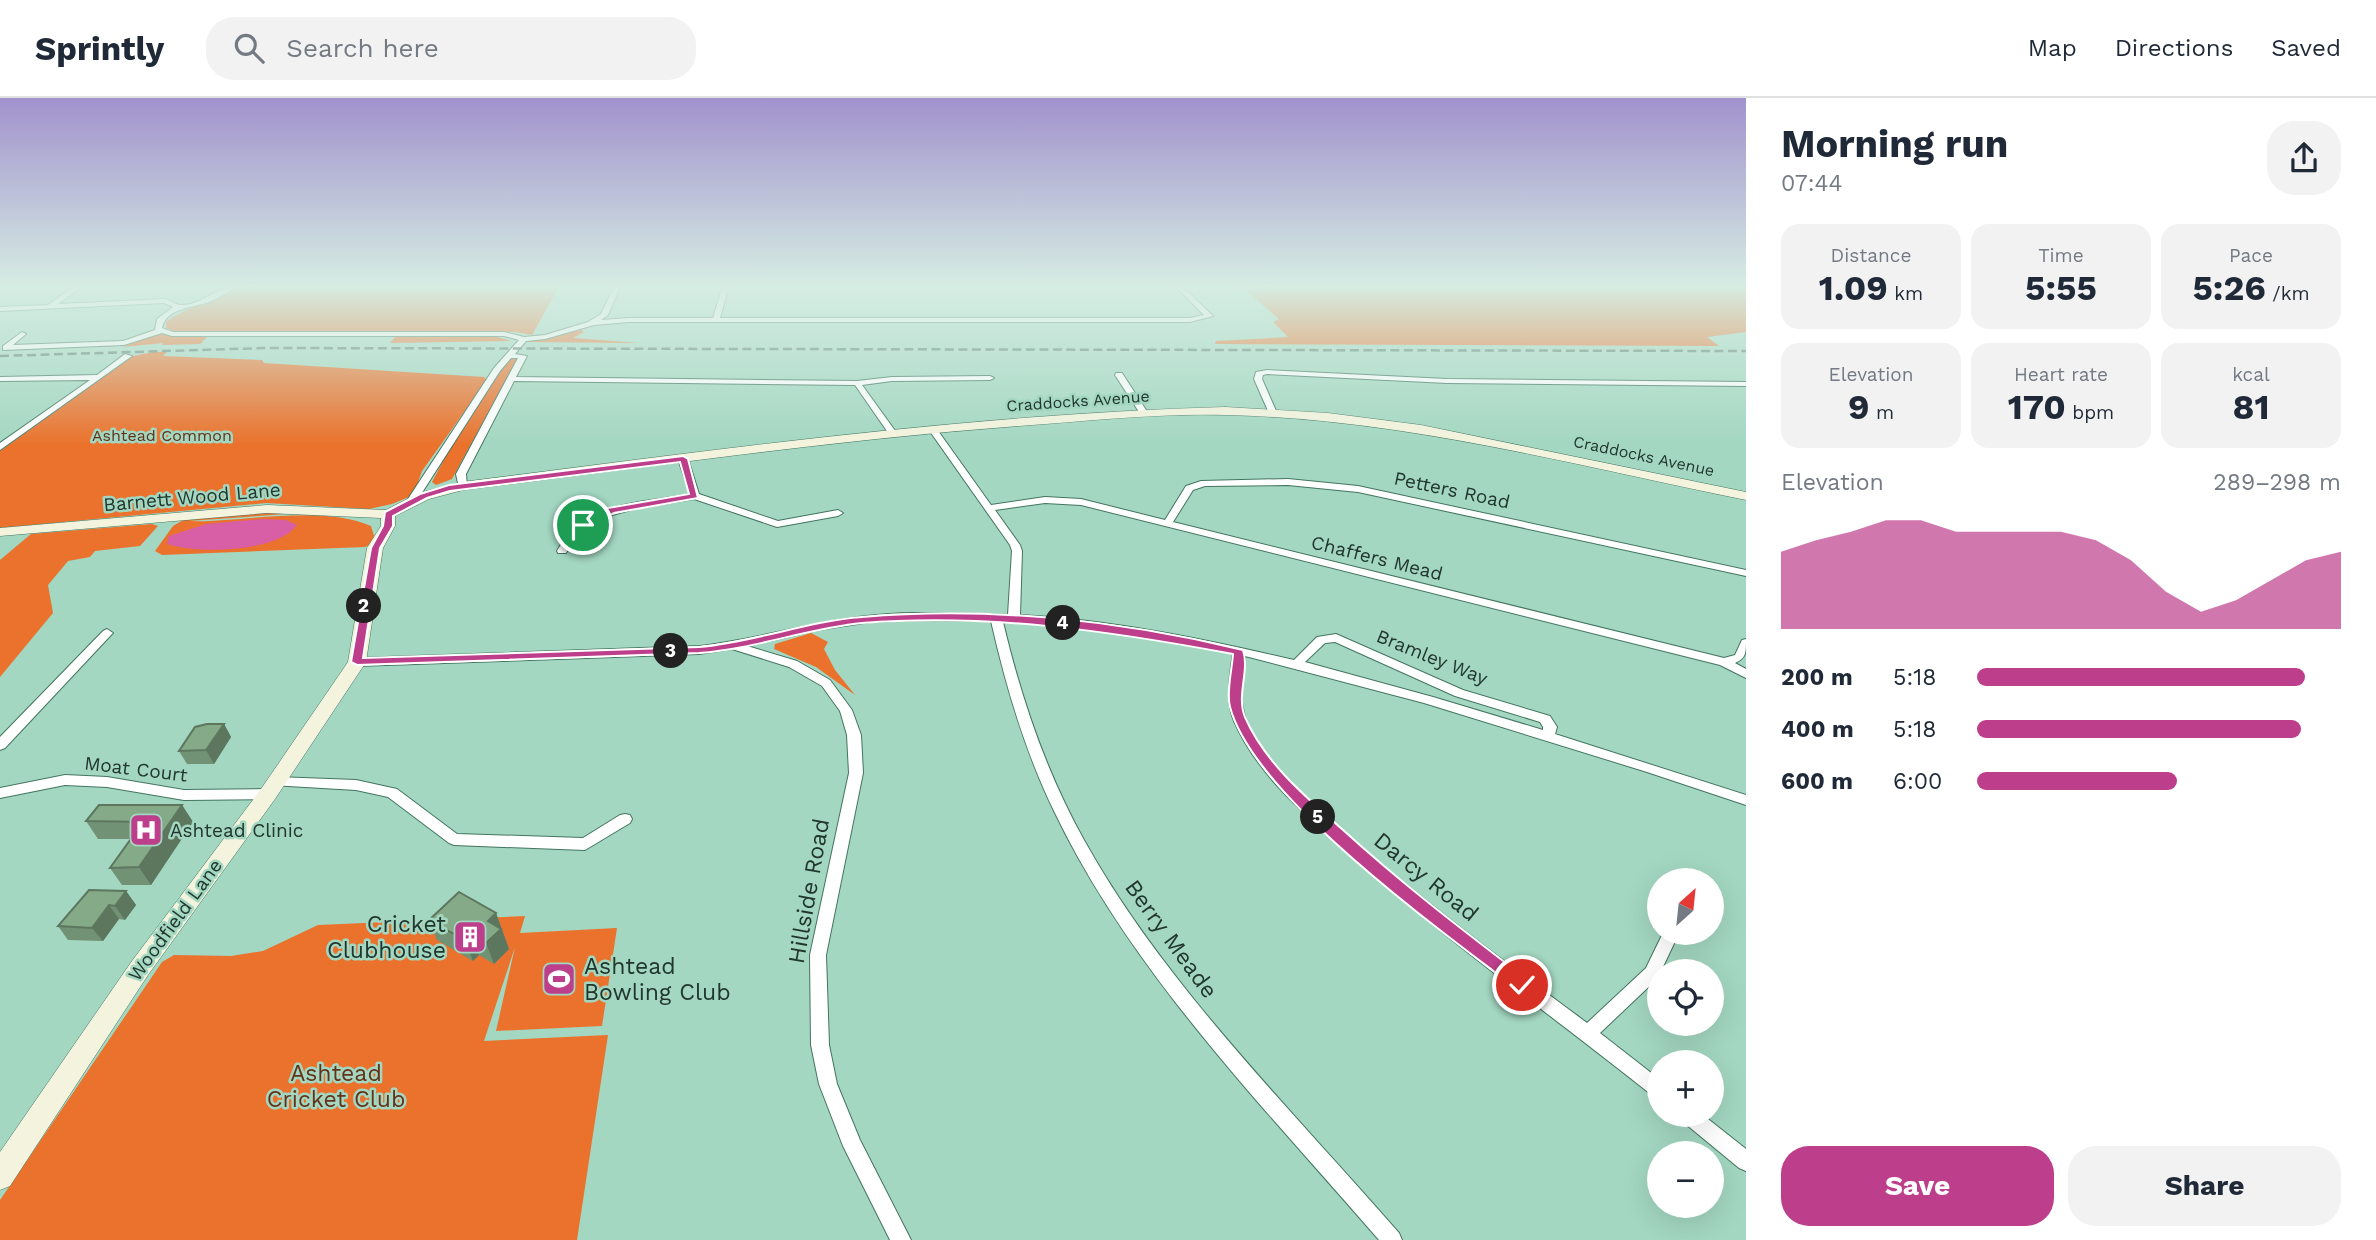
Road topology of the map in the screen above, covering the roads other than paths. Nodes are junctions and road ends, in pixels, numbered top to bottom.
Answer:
1 (17, 338) edge
2 (136, 338) edge
3 (529, 338) edge
4 (524, 339) joint
5 (128, 356) dead end
6 (508, 356) junction
7 (1119, 375) dead end
8 (98, 377) junction
9 (990, 378) dead end
10 (0, 379) edge
11 (510, 379) junction
12 (857, 383) junction
13 (1746, 384) edge
14 (1144, 413) junction
15 (1273, 413) junction
16 (933, 430) junction
17 (892, 432) junction
18 (0, 436) edge
19 (15, 436) junction
20 (0, 447) edge
21 (683, 459) junction
22 (426, 481) junction
23 (462, 486) junction
24 (437, 491) junction
25 (695, 496) junction
26 (1746, 496) edge
27 (411, 502) junction
28 (989, 508) junction
29 (838, 513) dead end
30 (388, 514) junction
31 (1167, 524) junction
32 (0, 532) edge
33 (562, 551) dead end
34 (1746, 573) edge
35 (996, 618) junction
36 (1014, 618) junction
37 (107, 633) dead end
38 (1746, 642) edge
39 (736, 647) junction
40 (1239, 652) junction
41 (357, 662) junction
42 (1724, 662) junction
43 (1296, 664) junction
44 (1746, 674) edge
45 (1548, 736) junction
46 (0, 745) edge
47 (272, 788) junction
48 (0, 793) edge
49 (1746, 800) edge
50 (625, 819) dead end
51 (1665, 945) edge
52 (1588, 1033) junction
53 (1647, 1080) edge
54 (1704, 1127) edge
55 (1746, 1161) edge
56 (0, 1176) edge
57 (901, 1240) edge
58 (1392, 1240) edge

1 - 2 street
3 - 4 street
4 - 6 street
5 - 8 street
6 - 11 street
6 - 22 street
7 - 14 street
8 - 10 street
8 - 19 street
9 - 12 street
11 - 12 street
11 - 23 street
12 - 17 street
13 - 15 street
14 - 15 street, Craddocks Avenue
14 - 16 street, Craddocks Avenue
15 - 26 street, Craddocks Avenue
16 - 17 street, Craddocks Avenue
16 - 28 street
17 - 21 street, Craddocks Avenue
18 - 19 street
19 - 20 street
21 - 23 street, Craddocks Avenue
21 - 25 street
22 - 24 street
22 - 27 street
23 - 24 street, Craddocks Avenue
24 - 27 street, Craddocks Avenue
25 - 29 street
25 - 33 street
27 - 30 street
28 - 31 street, Chaffers Mead
28 - 36 street
30 - 32 street, Barnett Wood Lane
30 - 41 street, Woodfield Lane
31 - 34 street, Petters Road
31 - 42 street, Chaffers Mead
35 - 36 street, Bramley Way
35 - 39 street, Bramley Way
35 - 58 street, Berry Meade
36 - 40 street, Bramley Way
37 - 46 street
38 - 42 street
39 - 41 street
39 - 57 street, Hillside Road
40 - 43 street, Bramley Way
40 - 52 street, Darcy Road
41 - 47 street, Woodfield Lane
42 - 44 street, Chaffers Mead
43 - 45 street, Bramley Way
43 - 45 street, Bramley Way
45 - 49 street, Bramley Way
47 - 48 street, Moat Court
47 - 50 street, Moat Court
47 - 56 street, Woodfield Lane
51 - 52 street
52 - 53 street, Darcy Road
54 - 55 street

